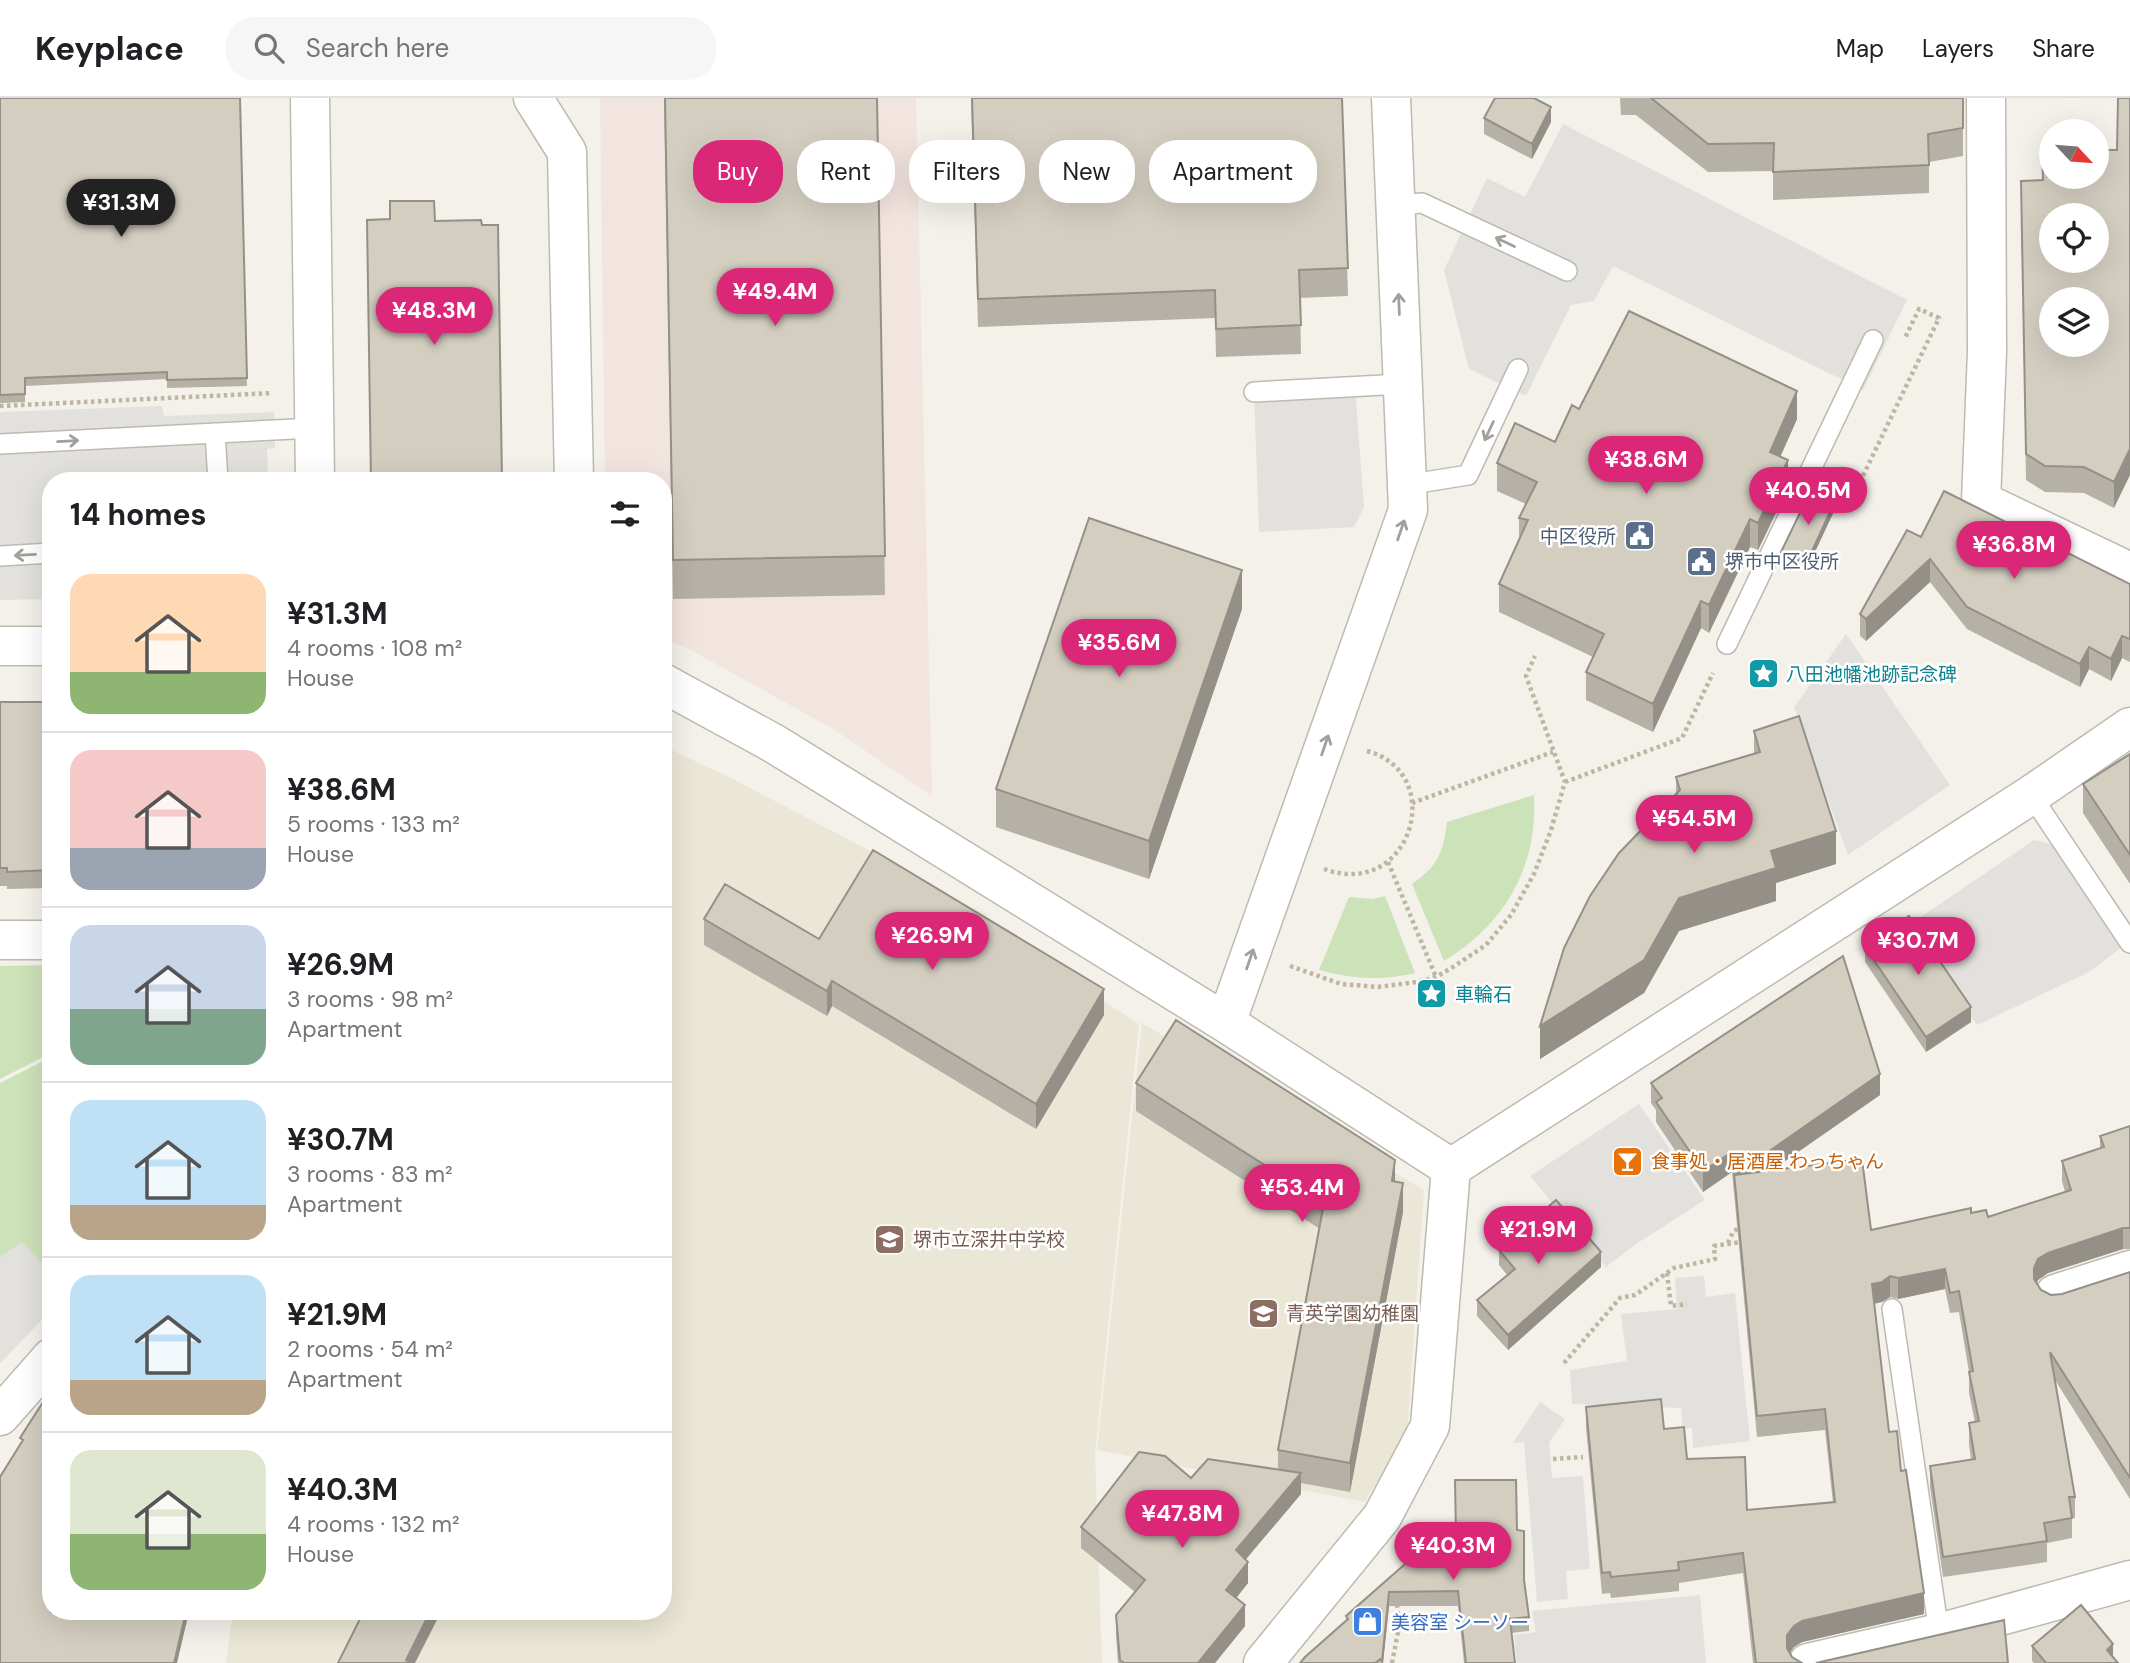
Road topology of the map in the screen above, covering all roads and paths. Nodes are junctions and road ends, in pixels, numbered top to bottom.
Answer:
1 (310, 98) edge
2 (533, 98) edge
3 (1391, 98) edge
4 (1986, 98) edge
5 (1396, 205) junction
6 (1567, 271) dead end
7 (1873, 340) dead end
8 (1902, 344) dead end
9 (1518, 369) dead end
10 (1402, 384) junction
11 (1254, 391) dead end
12 (274, 393) dead end
13 (0, 406) edge
14 (314, 428) junction
15 (215, 433) junction
16 (0, 444) edge
17 (217, 472) edge
18 (315, 472) edge
19 (574, 472) edge
20 (1859, 484) dead end
21 (1406, 485) junction
22 (42, 554) edge
23 (0, 556) edge
24 (2130, 572) edge
25 (1727, 644) joint
26 (0, 646) edge
27 (42, 646) edge
28 (1535, 656) dead end
29 (672, 688) edge
30 (2130, 727) edge
31 (1359, 749) dead end
32 (1553, 752) junction
33 (1565, 782) junction
34 (2031, 795) junction
35 (1412, 803) junction
36 (1388, 862) junction
37 (1320, 867) dead end
38 (0, 940) edge
39 (42, 940) edge
40 (2130, 943) edge
41 (1288, 965) dead end
42 (1436, 977) junction
43 (1226, 1023) junction
44 (1451, 1168) junction
45 (1752, 1219) edge
46 (1741, 1242) edge
47 (1728, 1244) junction
48 (2130, 1270) edge
49 (1667, 1273) junction
50 (2055, 1294) edge
51 (1688, 1304) dead end
52 (1892, 1309) dead end
53 (1564, 1363) dead end
54 (42, 1368) edge
55 (0, 1416) edge
56 (1583, 1457) dead end
57 (1553, 1459) dead end
58 (2130, 1580) edge
59 (1397, 1600) edge
60 (1939, 1633) junction
61 (1263, 1663) edge
62 (1392, 1663) edge
63 (1808, 1663) edge

1 - 14 street
2 - 19 street
3 - 5 street
4 - 24 street
6 -> 5 lane
10 -> 5 street
7 - 25 lane
8 - 20 path
9 -> 21 lane
10 - 11 lane
10 - 21 street
12 - 13 path
14 - 15 lane
14 - 18 street
16 -> 15 lane
15 - 17 lane
43 -> 21 street
22 -> 23 lane
25 - 33 path
26 - 27 street
28 - 32 path
29 - 43 street
30 - 34 street
31 - 35 path
32 - 33 path
32 - 35 path
33 - 42 path
34 - 40 lane
34 - 44 street
35 - 36 path
36 - 37 path
36 - 42 path
38 - 39 street
41 - 42 path
43 - 44 street
44 - 61 street
45 - 47 path
46 - 47 path
47 - 49 path
48 - 50 street
49 - 51 path
49 - 53 path
52 - 60 lane
54 - 55 street
56 - 57 path
58 - 60 street
59 - 62 path
60 - 63 street

